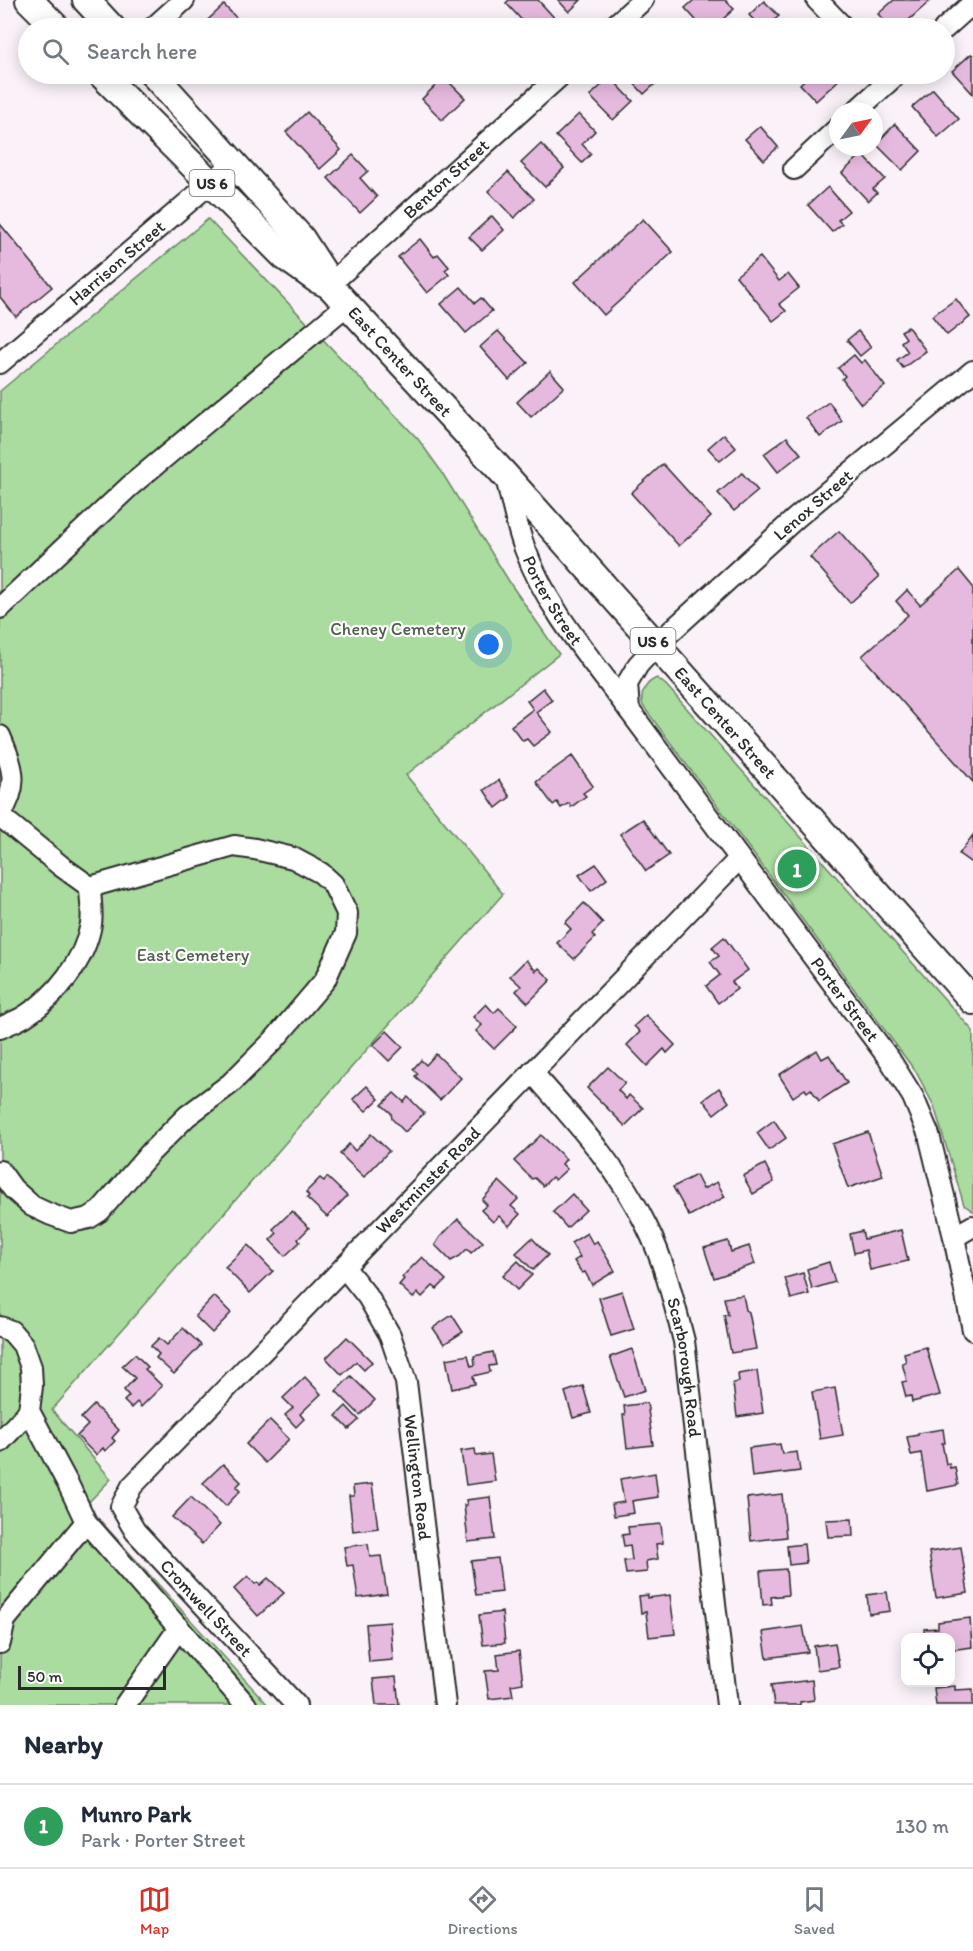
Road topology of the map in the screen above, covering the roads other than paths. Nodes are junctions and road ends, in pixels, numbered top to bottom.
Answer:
1 (29, 0) edge
2 (86, 0) edge
3 (184, 0) edge
4 (643, 0) edge
5 (817, 0) edge
6 (973, 3) edge
7 (47, 18) edge
8 (103, 18) edge
9 (164, 18) edge
10 (623, 18) edge
11 (834, 18) edge
12 (955, 20) edge
13 (113, 84) edge
14 (162, 84) edge
15 (551, 84) edge
16 (883, 84) edge
17 (865, 102) edge
18 (829, 136) edge
19 (234, 163) junction
20 (794, 169) dead end
21 (211, 182) junction
22 (329, 285) junction
23 (348, 304) junction
24 (0, 363) edge
25 (973, 370) edge
26 (505, 475) junction
27 (0, 608) edge
28 (656, 645) junction
29 (628, 710) junction
30 (0, 736) edge
31 (0, 815) edge
32 (739, 859) junction
33 (90, 887) junction
34 (973, 1001) edge
35 (0, 1028) edge
36 (532, 1072) junction
37 (0, 1171) edge
38 (973, 1226) edge
39 (954, 1237) junction
40 (344, 1267) junction
41 (0, 1326) edge
42 (973, 1330) edge
43 (29, 1410) junction
44 (0, 1442) edge
45 (121, 1507) joint
46 (86, 1522) junction
47 (179, 1628) junction
48 (1, 1631) edge
49 (125, 1705) edge
50 (246, 1705) edge
51 (296, 1705) edge
52 (445, 1705) edge
53 (727, 1705) edge

1 - 7 main road
2 - 8 main road
3 - 9 street
4 - 10 street
5 - 11 street
6 - 12 street
13 - 21 main road, East Center Street / US 6
14 - 19 main road, East Center Street / US 6
15 - 22 street, Benton Street
16 - 17 street
18 - 20 street
19 - 21 street, Harrison Street
19 - 22 main road, East Center Street / US 6
21 - 22 main road, East Center Street / US 6
21 - 24 street, Harrison Street
22 - 23 main road, East Center Street / US 6
23 - 26 main road, East Center Street / US 6
23 - 27 street
25 - 28 street, Lenox Street
26 - 28 main road, East Center Street / US 6
26 - 29 street, Porter Street
28 - 29 street
28 - 34 main road, East Center Street / US 6
29 - 32 street, Porter Street
30 - 31 street
31 - 33 street
32 - 36 street, Westminster Road
32 - 39 street, Porter Street
33 - 35 street
33 - 37 street
36 - 40 street, Westminster Road
36 - 53 street, Scarborough Road
38 - 39 street
39 - 42 street, Porter Street
40 - 45 street, Westminster Road
40 - 52 street, Wellington Road
41 - 43 street
43 - 44 street
43 - 46 street
45 - 51 street, Cromwell Street
46 - 47 street
46 - 48 street
47 - 49 street
47 - 50 street

